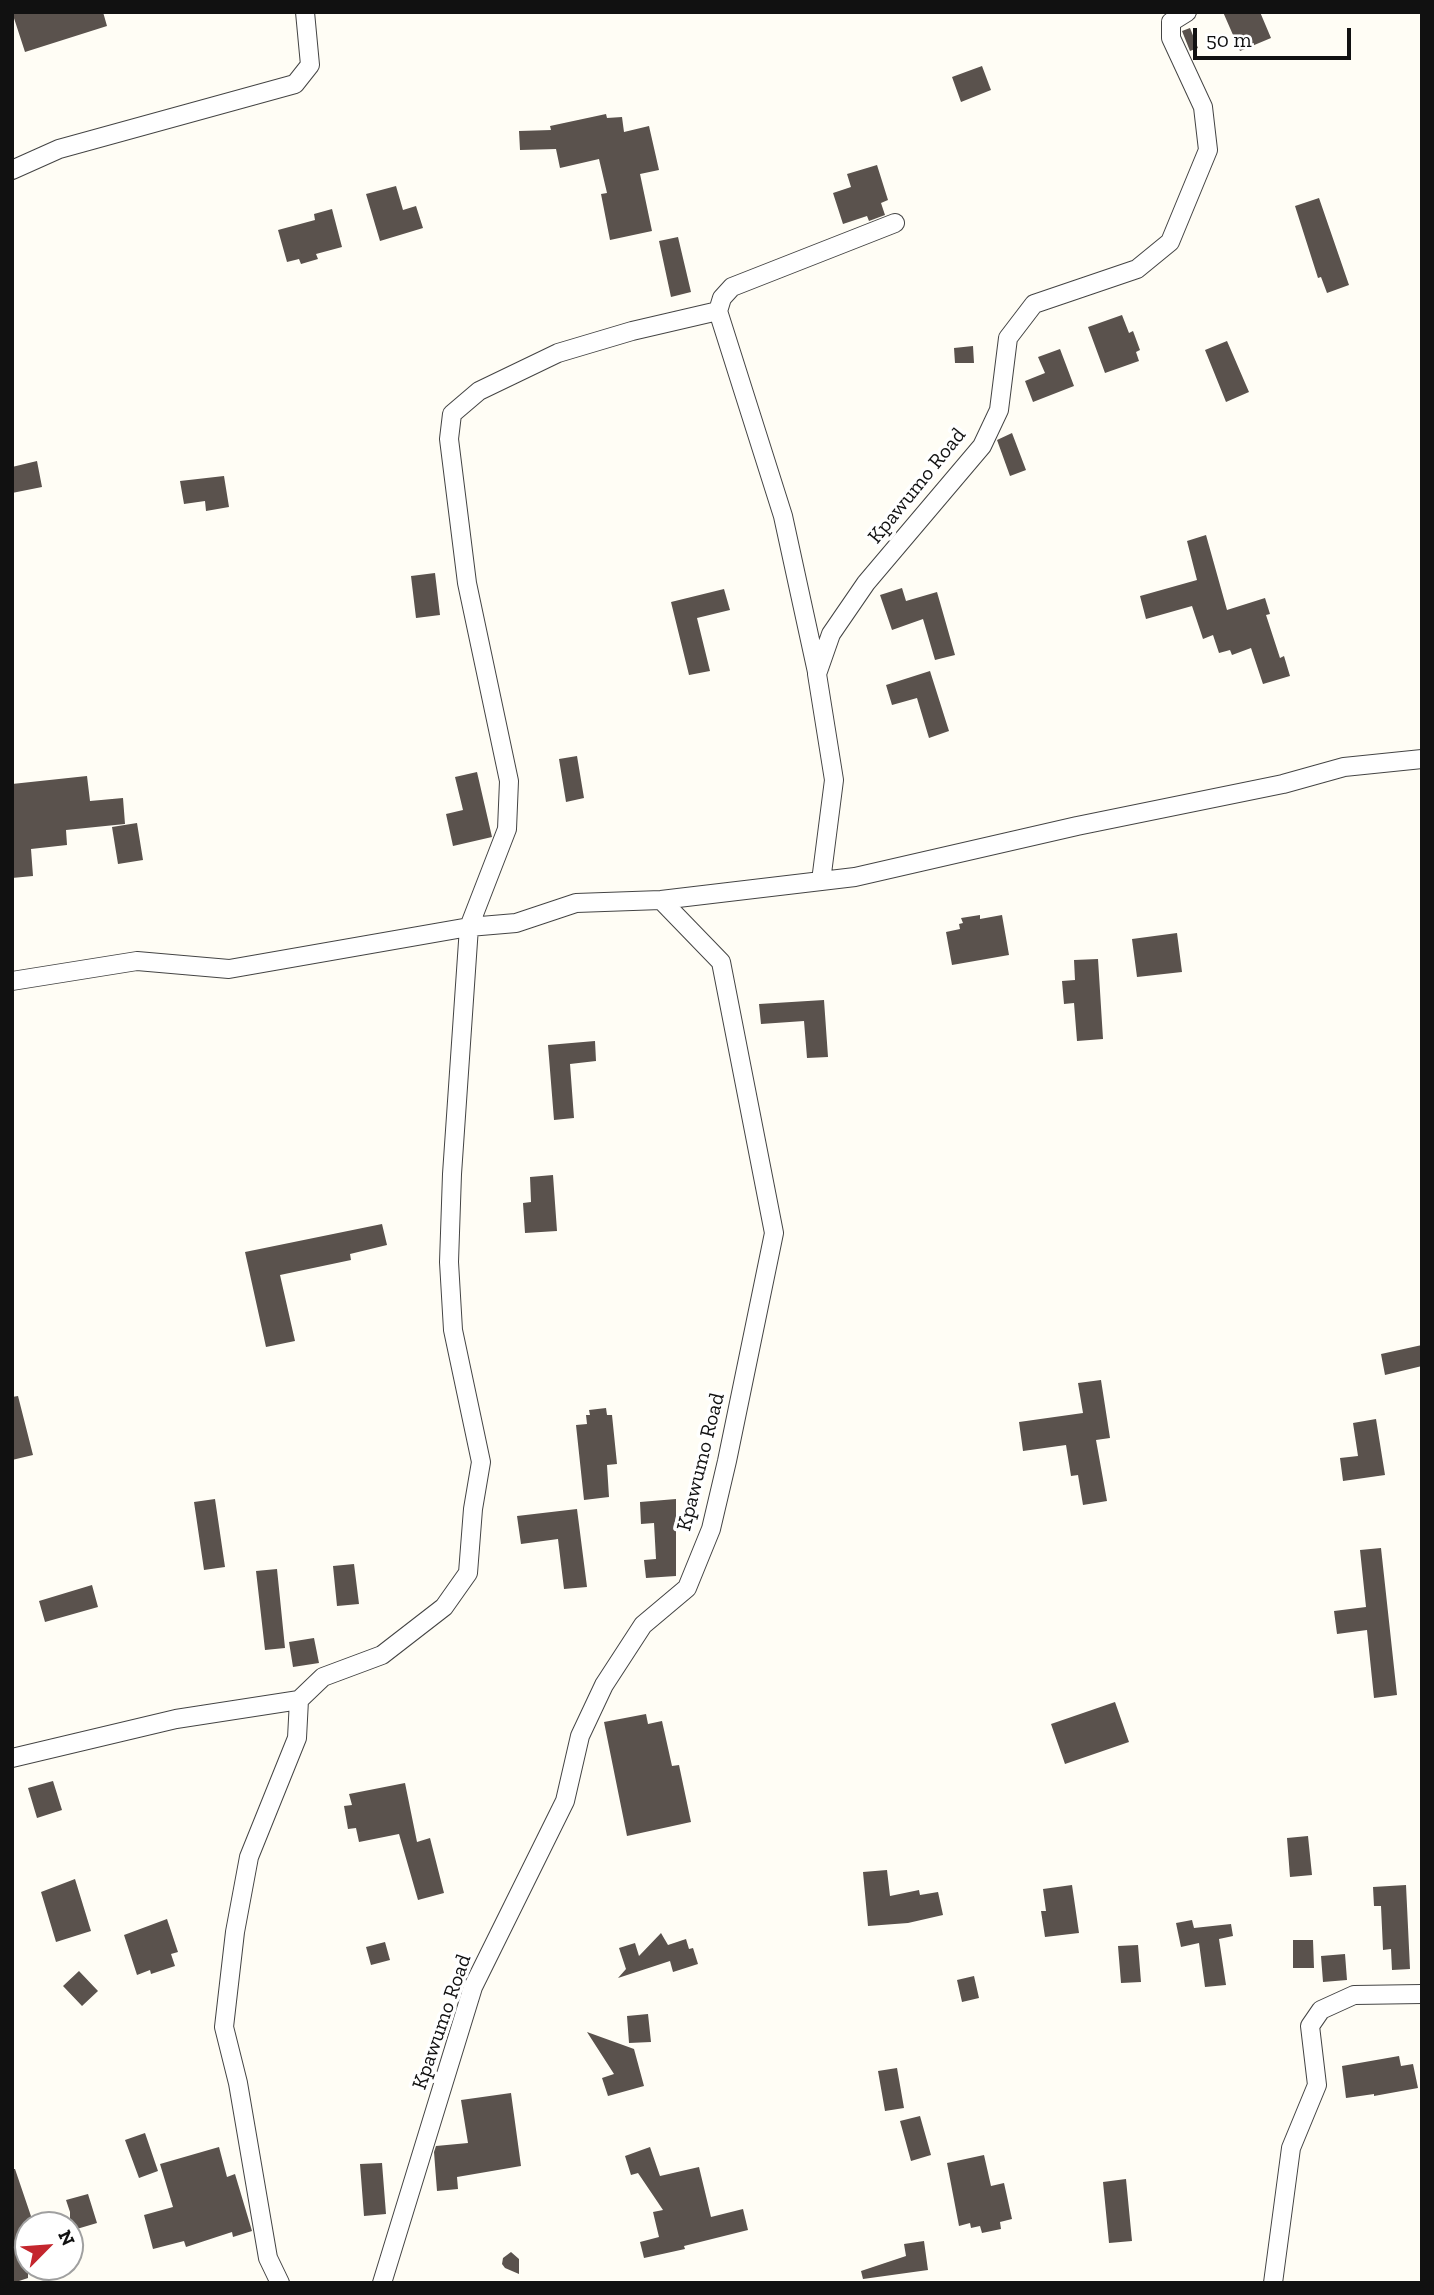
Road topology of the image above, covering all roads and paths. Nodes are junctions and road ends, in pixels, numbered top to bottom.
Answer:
1 (305, 12) edge
2 (1187, 12) edge
3 (12, 170) edge
4 (895, 223) dead end
5 (718, 311) junction
6 (817, 674) junction
7 (1422, 760) edge
8 (821, 881) junction
9 (661, 900) junction
10 (469, 927) junction
11 (12, 981) edge
12 (299, 1700) junction
13 (12, 1758) edge
14 (1422, 1994) edge
15 (280, 2283) edge
16 (382, 2283) edge
17 (1273, 2283) edge

1 - 3 street
2 - 6 street, Kpawumo Road
4 - 5 street
5 - 6 street
5 - 10 street
6 - 8 street, Kpawumo Road
7 - 8 street
8 - 9 street
9 - 10 street
9 - 16 street, Kpawumo Road
10 - 11 street
10 - 12 street
12 - 13 street
12 - 15 street
14 - 17 street

